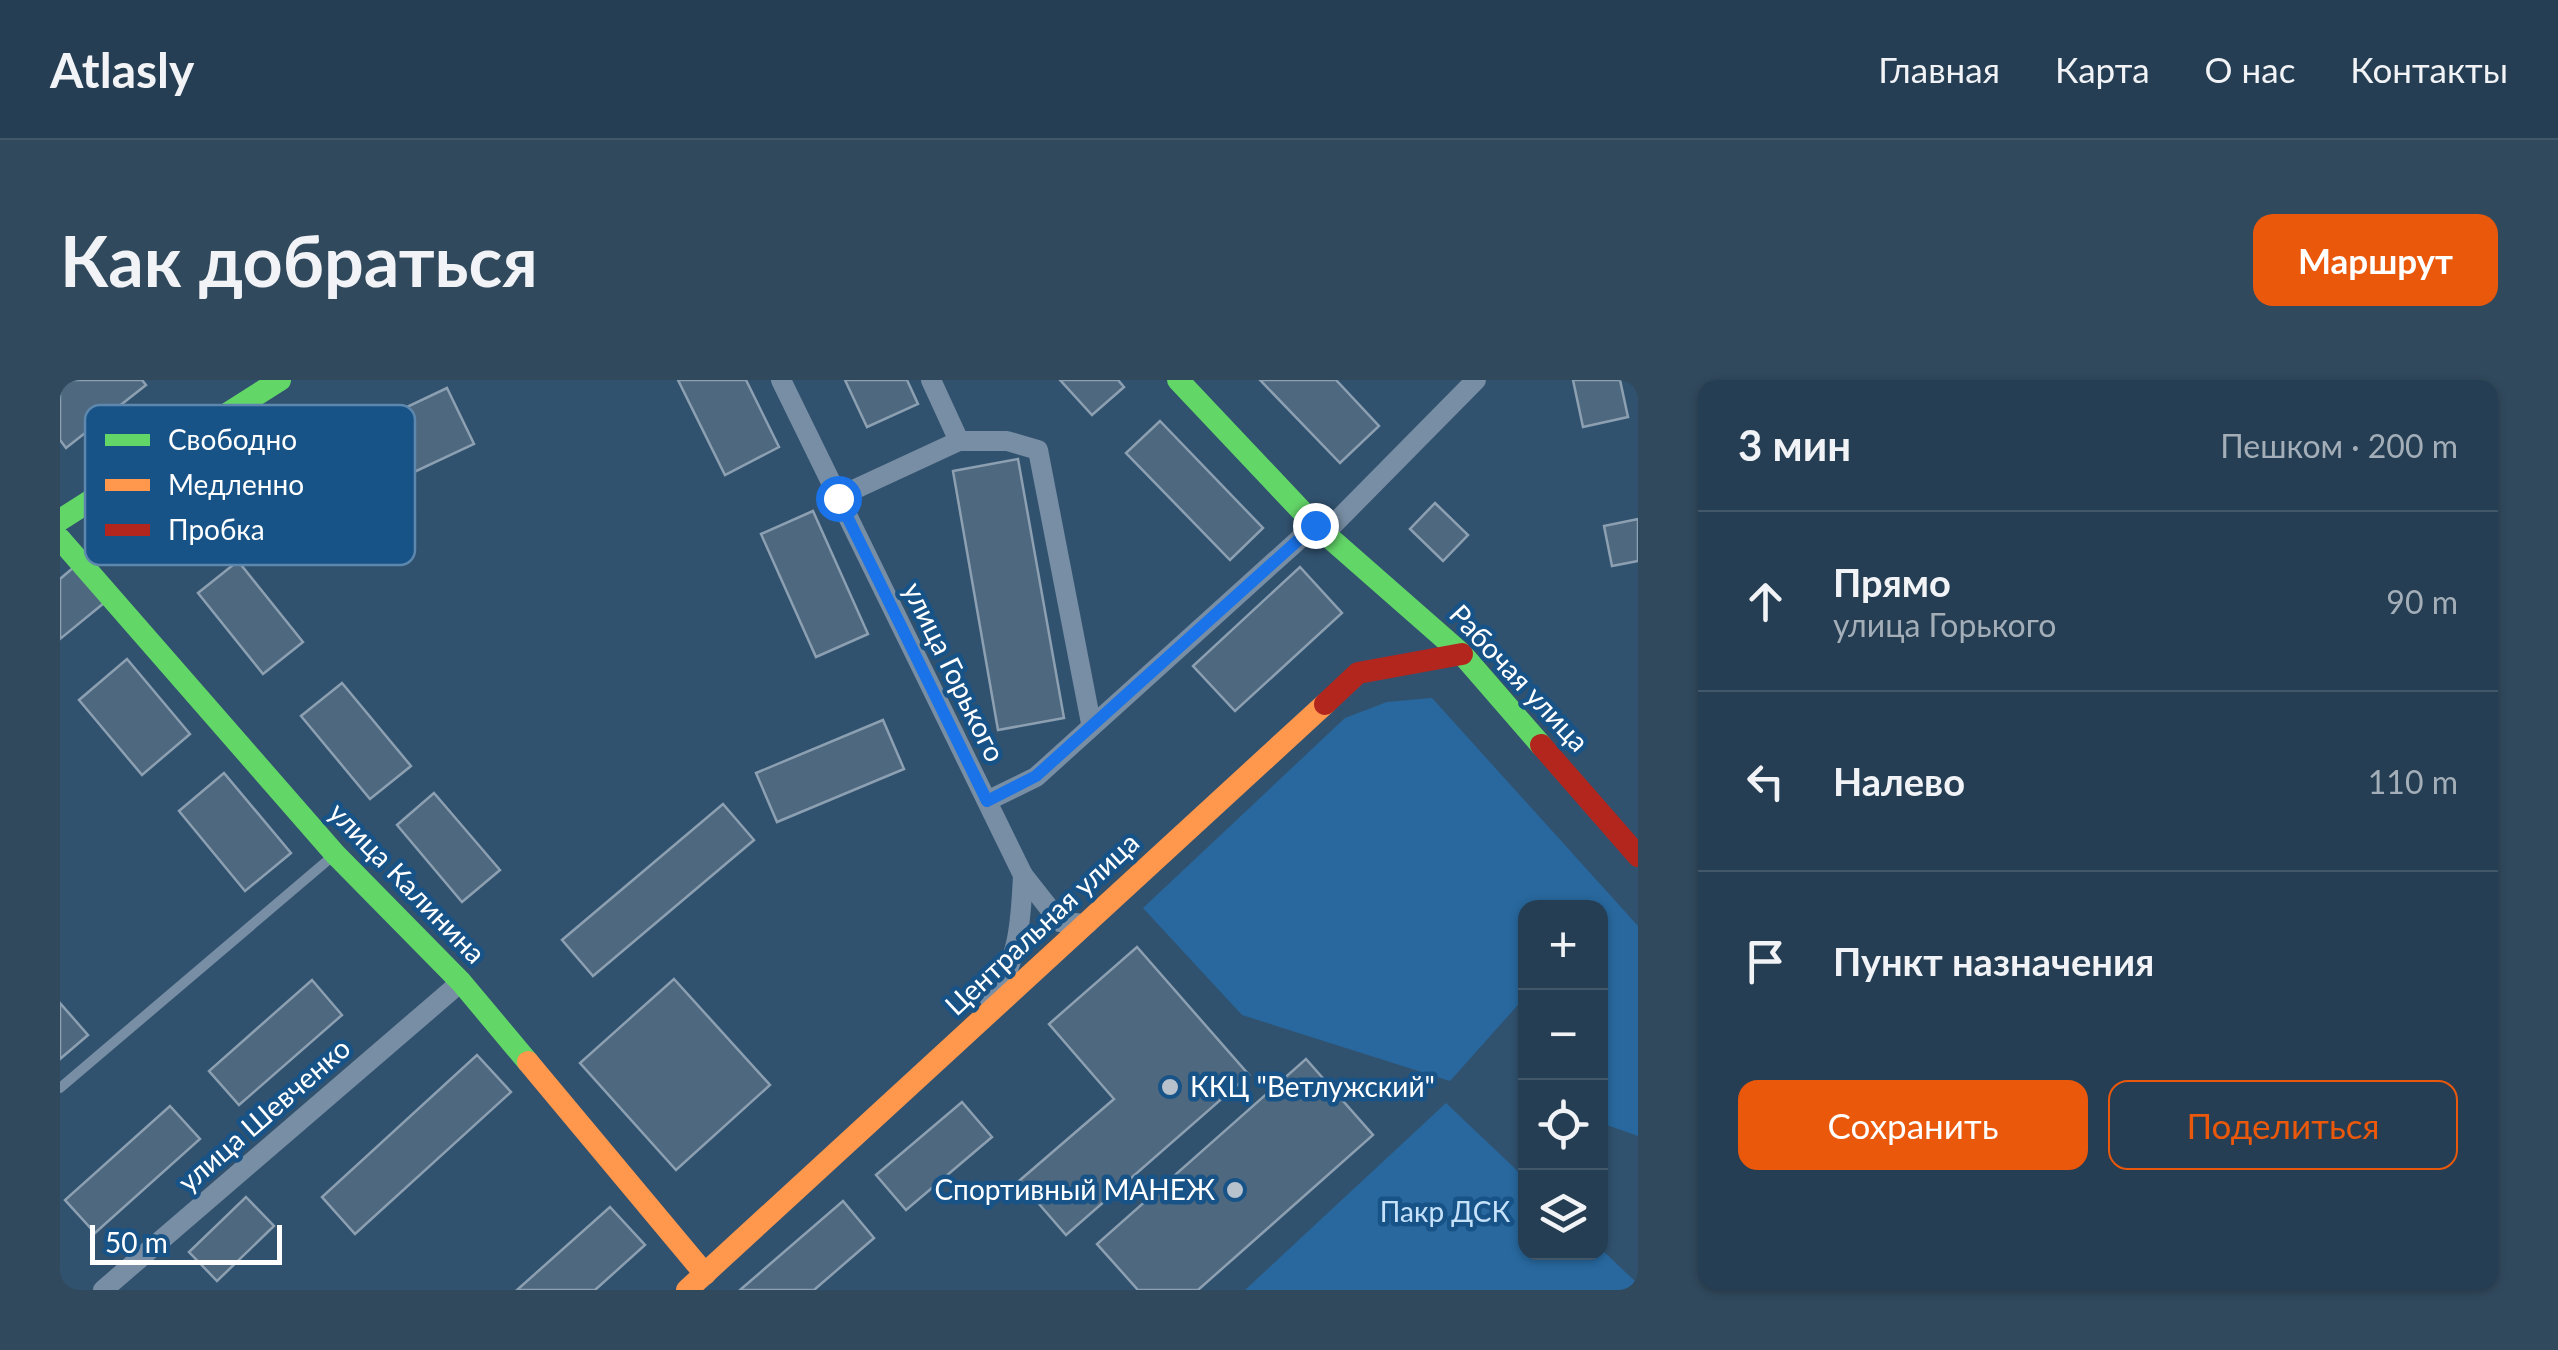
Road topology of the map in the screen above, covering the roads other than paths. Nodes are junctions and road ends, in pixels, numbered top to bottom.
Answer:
1 (280, 380) edge
2 (781, 380) edge
3 (931, 380) edge
4 (1178, 380) edge
5 (1476, 380) edge
6 (241, 405) edge
7 (959, 441) junction
8 (838, 498) junction
9 (85, 504) edge
10 (60, 520) edge
11 (1320, 529) junction
12 (60, 539) edge
13 (1462, 654) junction
14 (1092, 723) junction
15 (987, 801) junction
16 (335, 854) junction
17 (1638, 856) edge
18 (1023, 875) junction
19 (1087, 924) junction
20 (461, 982) junction
21 (957, 1042) junction
22 (60, 1088) edge
23 (696, 1282) edge
24 (103, 1290) edge

1 - 6 street
2 - 8 street, улица Горького
3 - 7 street
4 - 11 street, Рабочая улица
5 - 11 street
7 - 8 street
7 - 14 street
8 - 15 street, улица Горького
9 - 10 street
11 - 13 street, Рабочая улица
11 - 14 street
12 - 16 street, улица Калинина
13 - 17 street, Рабочая улица
13 - 19 street, Центральная улица
14 - 15 street
15 - 18 street, улица Горького
16 - 20 street, улица Калинина
16 - 22 lane
18 - 19 street
18 - 21 street, улица Горького
19 - 21 street, Центральная улица
20 - 23 street, улица Калинина
20 - 24 street, улица Шевченко
21 - 23 street, Центральная улица

